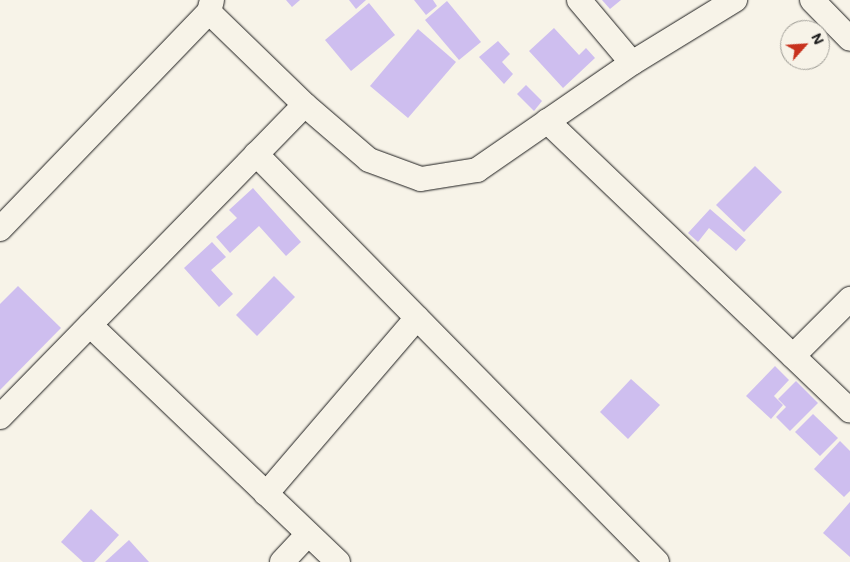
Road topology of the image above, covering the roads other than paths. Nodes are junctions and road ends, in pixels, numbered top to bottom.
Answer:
1 (578, 0) edge
2 (735, 0) edge
3 (812, 0) edge
4 (210, 6) edge
5 (850, 39) edge
6 (632, 63) junction
7 (304, 105) junction
8 (547, 121) junction
9 (256, 154) junction
10 (0, 229) edge
11 (850, 299) edge
12 (417, 318) junction
13 (90, 325) junction
14 (793, 356) junction
15 (850, 411) edge
16 (0, 418) edge
17 (266, 494) junction
18 (308, 534) junction
19 (282, 562) edge
20 (338, 562) edge
21 (657, 562) edge

1 - 6 street
2 - 6 street
3 - 5 street
4 - 7 street
4 - 10 street
6 - 8 street
7 - 8 street
7 - 9 street
8 - 14 street
9 - 12 street
9 - 13 street
11 - 14 street
12 - 17 street
12 - 21 street
13 - 16 street
13 - 17 street
14 - 15 street
17 - 18 street
18 - 19 street
18 - 20 street

